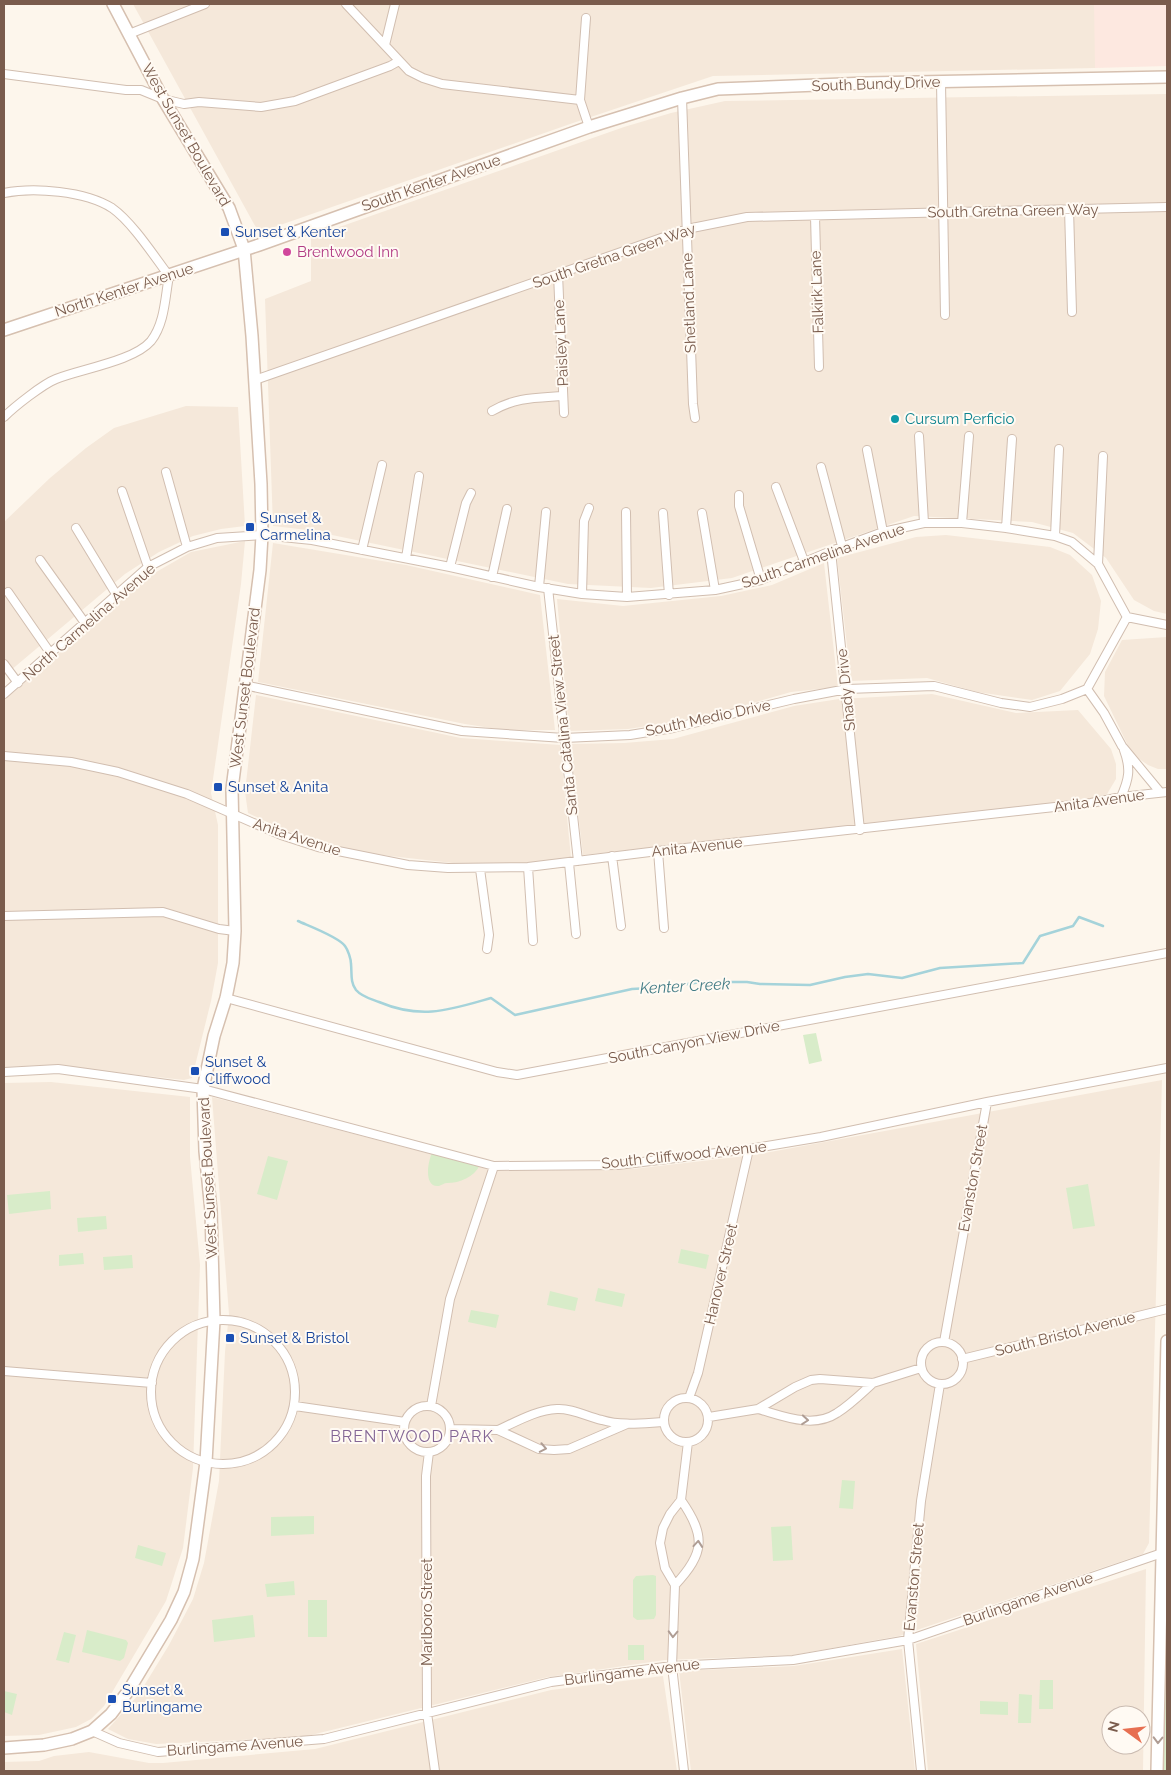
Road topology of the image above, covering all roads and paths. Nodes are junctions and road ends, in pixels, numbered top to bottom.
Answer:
1 (113, 4) edge
2 (205, 4) edge
3 (346, 4) edge
4 (395, 4) edge
5 (586, 18) dead end
6 (129, 34) junction
7 (385, 45) junction
8 (400, 61) junction
9 (4, 74) edge
10 (1167, 77) edge
11 (941, 82) junction
12 (682, 98) junction
13 (163, 99) junction
14 (580, 100) junction
15 (589, 127) junction
16 (4, 192) edge
17 (1167, 207) edge
18 (1070, 209) junction
19 (944, 212) junction
20 (815, 216) junction
21 (687, 229) junction
22 (244, 249) junction
23 (558, 274) junction
24 (169, 276) junction
25 (1072, 312) dead end
26 (945, 315) dead end
27 (4, 330) edge
28 (819, 366) dead end
29 (255, 380) junction
30 (563, 396) junction
31 (492, 411) dead end
32 (564, 412) dead end
33 (4, 417) edge
34 (695, 418) dead end
35 (920, 436) dead end
36 (969, 436) dead end
37 (1012, 439) dead end
38 (1058, 449) dead end
39 (867, 450) dead end
40 (1103, 456) dead end
41 (382, 465) dead end
42 (821, 467) dead end
43 (166, 472) dead end
44 (420, 476) dead end
45 (776, 486) dead end
46 (122, 491) dead end
47 (471, 493) dead end
48 (739, 495) dead end
49 (507, 508) dead end
50 (589, 508) dead end
51 (546, 512) dead end
52 (626, 512) dead end
53 (663, 513) dead end
54 (702, 513) dead end
55 (924, 523) junction
56 (962, 523) junction
57 (76, 528) dead end
58 (1006, 528) junction
59 (883, 532) junction
60 (262, 535) junction
61 (1055, 536) junction
62 (842, 546) junction
63 (187, 547) junction
64 (362, 550) junction
65 (831, 550) junction
66 (406, 558) junction
67 (40, 560) dead end
68 (804, 561) junction
69 (1098, 564) junction
70 (148, 567) junction
71 (450, 567) junction
72 (492, 577) junction
73 (761, 580) junction
74 (539, 587) junction
75 (548, 588) junction
76 (715, 590) junction
77 (8, 592) dead end
78 (116, 594) junction
79 (582, 594) junction
80 (670, 595) junction
81 (627, 598) junction
82 (1127, 617) junction
83 (85, 623) junction
84 (1167, 625) edge
85 (51, 654) junction
86 (4, 664) edge
87 (18, 683) junction
88 (244, 685) junction
89 (846, 689) junction
90 (1087, 689) junction
91 (4, 694) edge
92 (564, 738) junction
93 (1122, 746) junction
94 (4, 756) edge
95 (1164, 792) edge
96 (1121, 797) junction
97 (232, 814) junction
98 (860, 830) junction
99 (658, 851) junction
100 (612, 856) junction
101 (578, 861) junction
102 (568, 863) junction
103 (528, 868) junction
104 (480, 869) junction
105 (4, 916) edge
106 (621, 926) dead end
107 (664, 928) dead end
108 (235, 931) junction
109 (576, 934) dead end
110 (534, 941) dead end
111 (487, 949) dead end
112 (1167, 953) edge
113 (226, 998) junction
114 (1167, 1068) edge
115 (4, 1072) edge
116 (202, 1089) junction
117 (987, 1102) junction
118 (749, 1149) junction
119 (494, 1166) junction
120 (1167, 1309) edge
121 (214, 1320) junction
122 (1167, 1341) edge
123 (944, 1342) junction
124 (962, 1359) junction
125 (921, 1368) junction
126 (4, 1372) edge
127 (152, 1383) junction
128 (873, 1383) junction
129 (940, 1384) junction
130 (689, 1398) junction
131 (295, 1406) junction
132 (431, 1406) junction
133 (758, 1410) junction
134 (709, 1417) junction
135 (404, 1422) junction
136 (664, 1422) junction
137 (627, 1424) junction
138 (450, 1429) junction
139 (498, 1430) junction
140 (688, 1442) junction
141 (429, 1452) junction
142 (206, 1462) junction
143 (1166, 1465) edge
144 (681, 1500) junction
145 (1165, 1553) edge
146 (675, 1585) junction
147 (1164, 1637) edge
148 (908, 1640) junction
149 (672, 1666) junction
150 (427, 1713) junction
151 (92, 1731) junction
152 (4, 1748) edge
153 (435, 1771) edge
154 (684, 1771) edge
155 (921, 1771) edge
156 (1157, 1771) edge

1 - 6 main road, West Sunset Boulevard
2 - 6 street
3 - 7 street
4 - 7 street
5 - 14 street
6 - 13 main road, West Sunset Boulevard
7 - 8 street
8 - 13 street
8 - 14 street
9 - 13 street
10 - 11 main road, South Bundy Drive
11 - 12 main road, South Bundy Drive
11 - 19 street
12 - 15 main road, South Bundy Drive
12 - 21 street, Shetland Lane
13 - 22 main road, West Sunset Boulevard
14 - 15 street
15 - 22 main road, South Kenter Avenue
16 - 24 street
17 - 18 street, South Gretna Green Way
18 - 19 street, South Gretna Green Way
18 - 25 street
19 - 20 street, South Gretna Green Way
19 - 26 street
20 - 21 street, South Gretna Green Way
20 - 28 street, Falkirk Lane
21 - 23 street, South Gretna Green Way
21 - 34 street, Shetland Lane
22 - 24 main road, North Kenter Avenue
22 - 29 main road, West Sunset Boulevard
23 - 29 street, South Gretna Green Way
23 - 30 street, Paisley Lane
24 - 27 main road, North Kenter Avenue
24 - 33 street
29 - 60 main road, West Sunset Boulevard
30 - 31 street
30 - 32 street, Paisley Lane
35 - 55 street
36 - 56 street
37 - 58 street
38 - 61 street
39 - 59 street
40 - 69 street
41 - 64 street
42 - 62 street
43 - 63 street
44 - 66 street
45 - 68 street
46 - 70 street
47 - 71 street
48 - 73 street
49 - 72 street
50 - 79 street
51 - 74 street
52 - 81 street
53 - 80 street
54 - 76 street
55 - 56 street, South Carmelina Avenue
55 - 59 street, South Carmelina Avenue
56 - 58 street, South Carmelina Avenue
57 - 78 street
58 - 61 street, South Carmelina Avenue
59 - 62 street, South Carmelina Avenue
60 - 63 street, North Carmelina Avenue
60 - 64 street, South Carmelina Avenue
60 - 88 main road, West Sunset Boulevard
61 - 69 street, South Carmelina Avenue
62 - 65 street, South Carmelina Avenue
63 - 70 street, North Carmelina Avenue
64 - 66 street, South Carmelina Avenue
65 - 68 street, South Carmelina Avenue
65 - 89 street, Shady Drive
66 - 71 street, South Carmelina Avenue
67 - 83 street
68 - 73 street, South Carmelina Avenue
69 - 82 street, South Carmelina Avenue
70 - 78 street, North Carmelina Avenue
71 - 72 street, South Carmelina Avenue
72 - 74 street, South Carmelina Avenue
73 - 76 street, South Carmelina Avenue
74 - 75 street, South Carmelina Avenue
75 - 79 street, South Carmelina Avenue
75 - 92 street, Santa Catalina View Street
76 - 80 street, South Carmelina Avenue
77 - 85 street
78 - 83 street, North Carmelina Avenue
79 - 81 street, South Carmelina Avenue
80 - 81 street, South Carmelina Avenue
82 - 84 street
82 - 90 street
83 - 85 street, North Carmelina Avenue
85 - 87 street, North Carmelina Avenue
86 - 87 street
87 - 91 street, North Carmelina Avenue
88 - 92 street, South Medio Drive
88 - 97 main road, West Sunset Boulevard
89 - 90 street, South Medio Drive
89 - 92 street, South Medio Drive
89 - 98 street, Shady Drive
90 - 93 street
92 - 101 street, Santa Catalina View Street
93 - 95 street
93 - 96 street
94 - 97 street, Anita Avenue
95 - 96 street, Anita Avenue
96 - 98 street, Anita Avenue
97 - 104 street, Anita Avenue
97 - 108 main road, West Sunset Boulevard
98 - 99 street, Anita Avenue
99 - 100 street, Anita Avenue
99 - 107 street
100 - 101 street, Anita Avenue
100 - 106 street
101 - 102 street, Anita Avenue
102 - 103 street, Anita Avenue
102 - 109 street
103 - 104 street, Anita Avenue
103 - 110 street
104 - 111 street
105 - 108 street
108 - 113 main road, West Sunset Boulevard
112 - 113 street, South Canyon View Drive
113 - 116 main road, West Sunset Boulevard
114 - 117 street, South Cliffwood Avenue
115 - 116 street, South Cliffwood Avenue
116 - 119 street, South Cliffwood Avenue
116 - 121 main road, West Sunset Boulevard
117 - 118 street, South Cliffwood Avenue
117 - 123 street, Evanston Street
118 - 119 street, South Cliffwood Avenue
118 - 130 street, Hanover Street
119 - 132 street
120 - 124 street, South Bristol Avenue
121 - 127 street
121 - 131 street
121 - 142 main road, West Sunset Boulevard
122 - 143 main road
123 - 124 street
123 - 125 street
124 - 129 street
125 - 128 street
125 - 129 street
126 - 127 street
127 - 142 street
128 - 133 street
133 -> 128 street
129 - 148 street, Evanston Street
130 - 134 street
130 - 136 street
131 - 135 street
131 - 142 street
132 - 135 street
132 - 138 street
133 - 134 street
134 - 140 street
135 - 141 street
136 - 137 street
136 - 140 street
137 - 139 street
139 -> 137 street
138 - 139 street
138 - 141 street
140 - 144 street
141 - 150 street, Marlboro Street
142 - 151 main road, West Sunset Boulevard
143 - 145 main road
144 - 146 street
146 -> 144 street
145 - 147 main road
145 - 148 street, Burlingame Avenue
146 -> 149 street
147 -> 156 main road
148 - 149 street, Burlingame Avenue
148 - 155 street, Evanston Street
149 - 150 street, Burlingame Avenue
149 - 154 street
150 - 151 street, Burlingame Avenue
150 - 153 street, Marlboro Street
151 - 152 main road, West Sunset Boulevard

